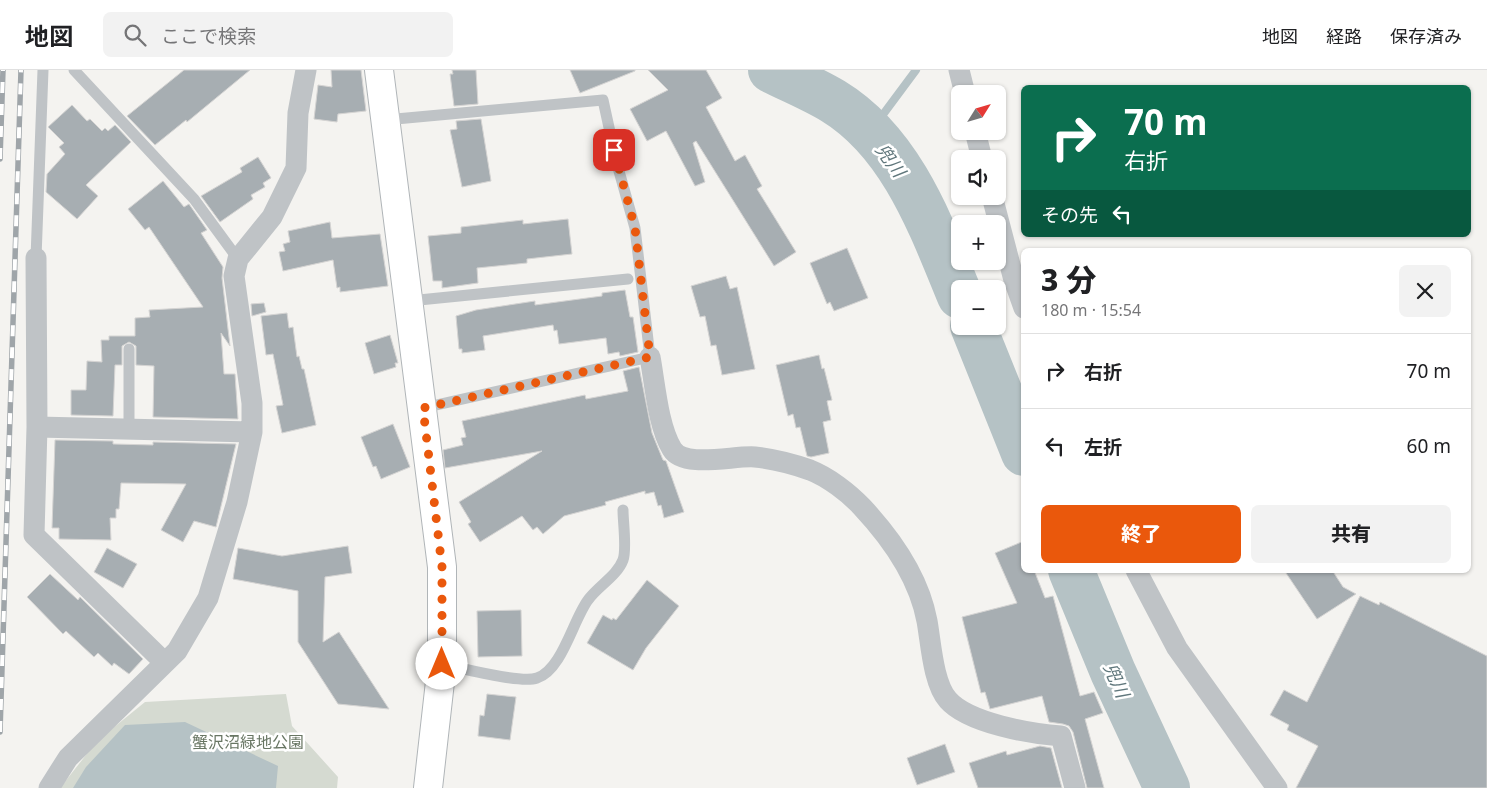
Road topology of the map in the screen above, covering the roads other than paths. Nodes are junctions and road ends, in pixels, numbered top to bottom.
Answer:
1 (43, 70) edge
2 (74, 70) edge
3 (306, 70) edge
4 (379, 70) edge
5 (960, 70) edge
6 (963, 85) edge
7 (384, 120) junction
8 (994, 205) edge
9 (36, 258) joint
10 (238, 259) junction
11 (628, 279) dead end
12 (1021, 300) edge
13 (409, 301) junction
14 (129, 349) dead end
15 (650, 357) junction
16 (423, 408) junction
17 (37, 427) junction
18 (129, 430) junction
19 (252, 432) junction
20 (623, 510) dead end
21 (1138, 573) edge
22 (164, 662) junction
23 (442, 664) junction
24 (49, 788) edge
25 (428, 788) edge
26 (1075, 788) edge
27 (1277, 788) edge

1 - 9 lane
2 - 10 lane
3 - 10 street
4 - 7 street
5 - 6 street
7 - 13 street
7 - 15 lane
8 - 12 street
9 - 17 street
10 - 19 street
11 - 13 lane
13 - 16 street
14 - 18 lane
15 - 16 lane
15 - 26 street
16 - 23 street
17 - 18 street
17 - 22 street
18 - 19 street
19 - 22 street
20 - 23 lane
21 - 27 street
22 - 24 street
23 - 25 street

